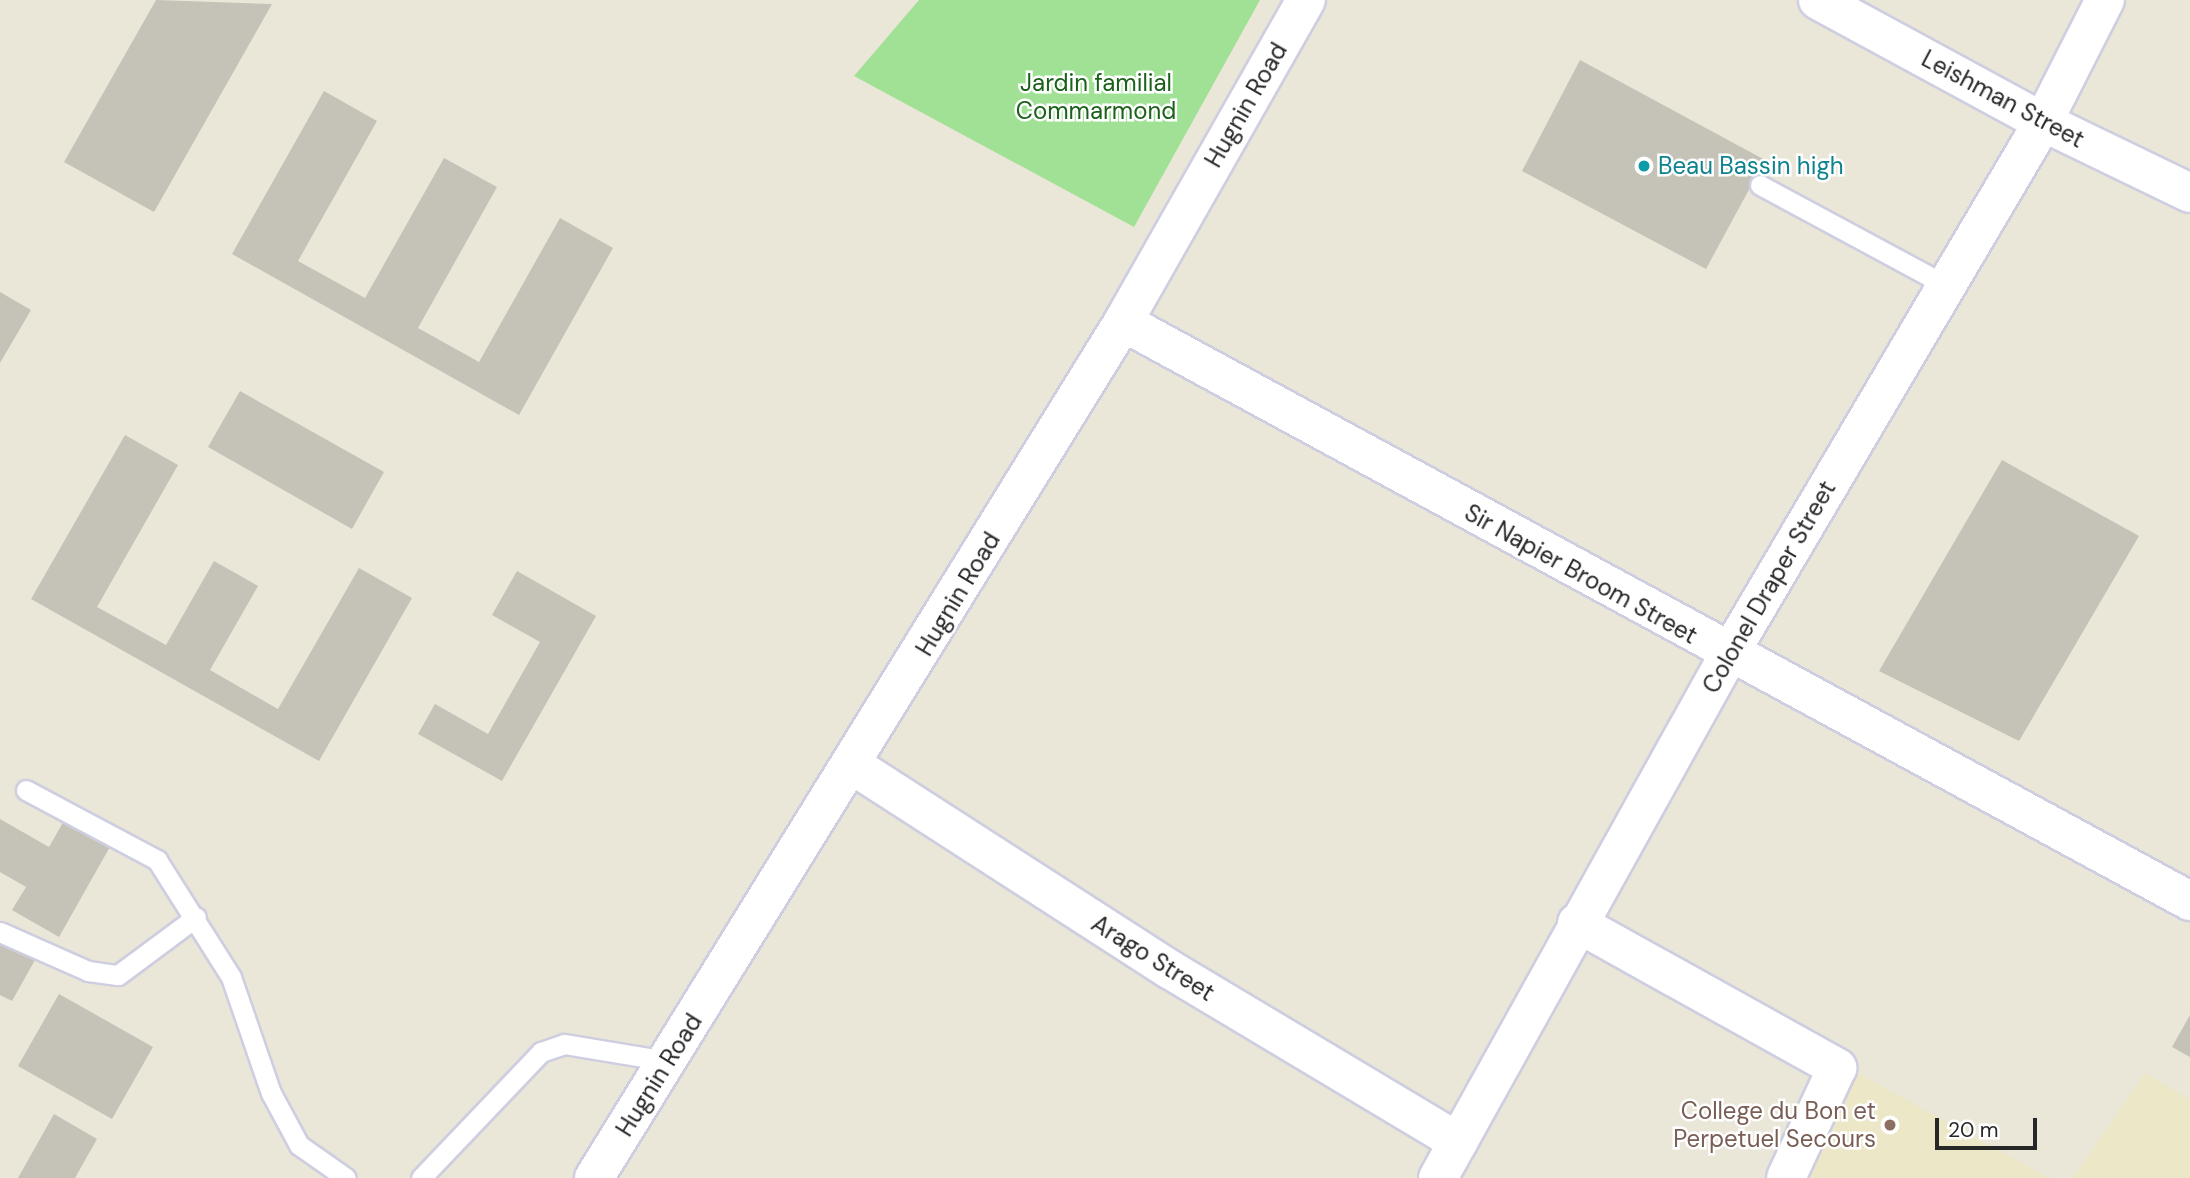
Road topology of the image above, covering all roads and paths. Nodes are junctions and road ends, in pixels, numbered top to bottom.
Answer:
1 (1306, 0) edge
2 (1818, 0) edge
3 (2105, 0) edge
4 (2043, 122) junction
5 (1760, 185) dead end
6 (2190, 193) edge
7 (1946, 285) junction
8 (1123, 322) junction
9 (1728, 656) junction
10 (854, 766) junction
11 (26, 790) dead end
12 (2190, 901) edge
13 (196, 917) junction
14 (1577, 923) junction
15 (0, 932) edge
16 (668, 1061) junction
17 (1458, 1142) junction
18 (346, 1178) edge
19 (421, 1178) edge
20 (594, 1178) edge
21 (1437, 1178) edge
22 (1786, 1178) edge

1 - 8 street, Hugnin Road
2 - 4 street, Leishman Street
3 - 4 street, Colonel Draper Street
4 - 6 street, Leishman Street
4 - 7 street, Colonel Draper Street
5 - 7 lane
7 - 9 street, Colonel Draper Street
8 - 9 street, Sir Napier Broom Street
8 - 10 street, Hugnin Road
9 - 12 street, Sir Napier Broom Street
9 - 14 street, Colonel Draper Street
10 - 16 street, Hugnin Road
10 - 17 street, Arago Street
11 - 13 lane
13 - 15 lane
13 - 18 lane
14 - 17 street, Colonel Draper Street
14 - 22 street
16 - 19 lane
16 - 20 street, Hugnin Road
17 - 21 street, Colonel Draper Street

